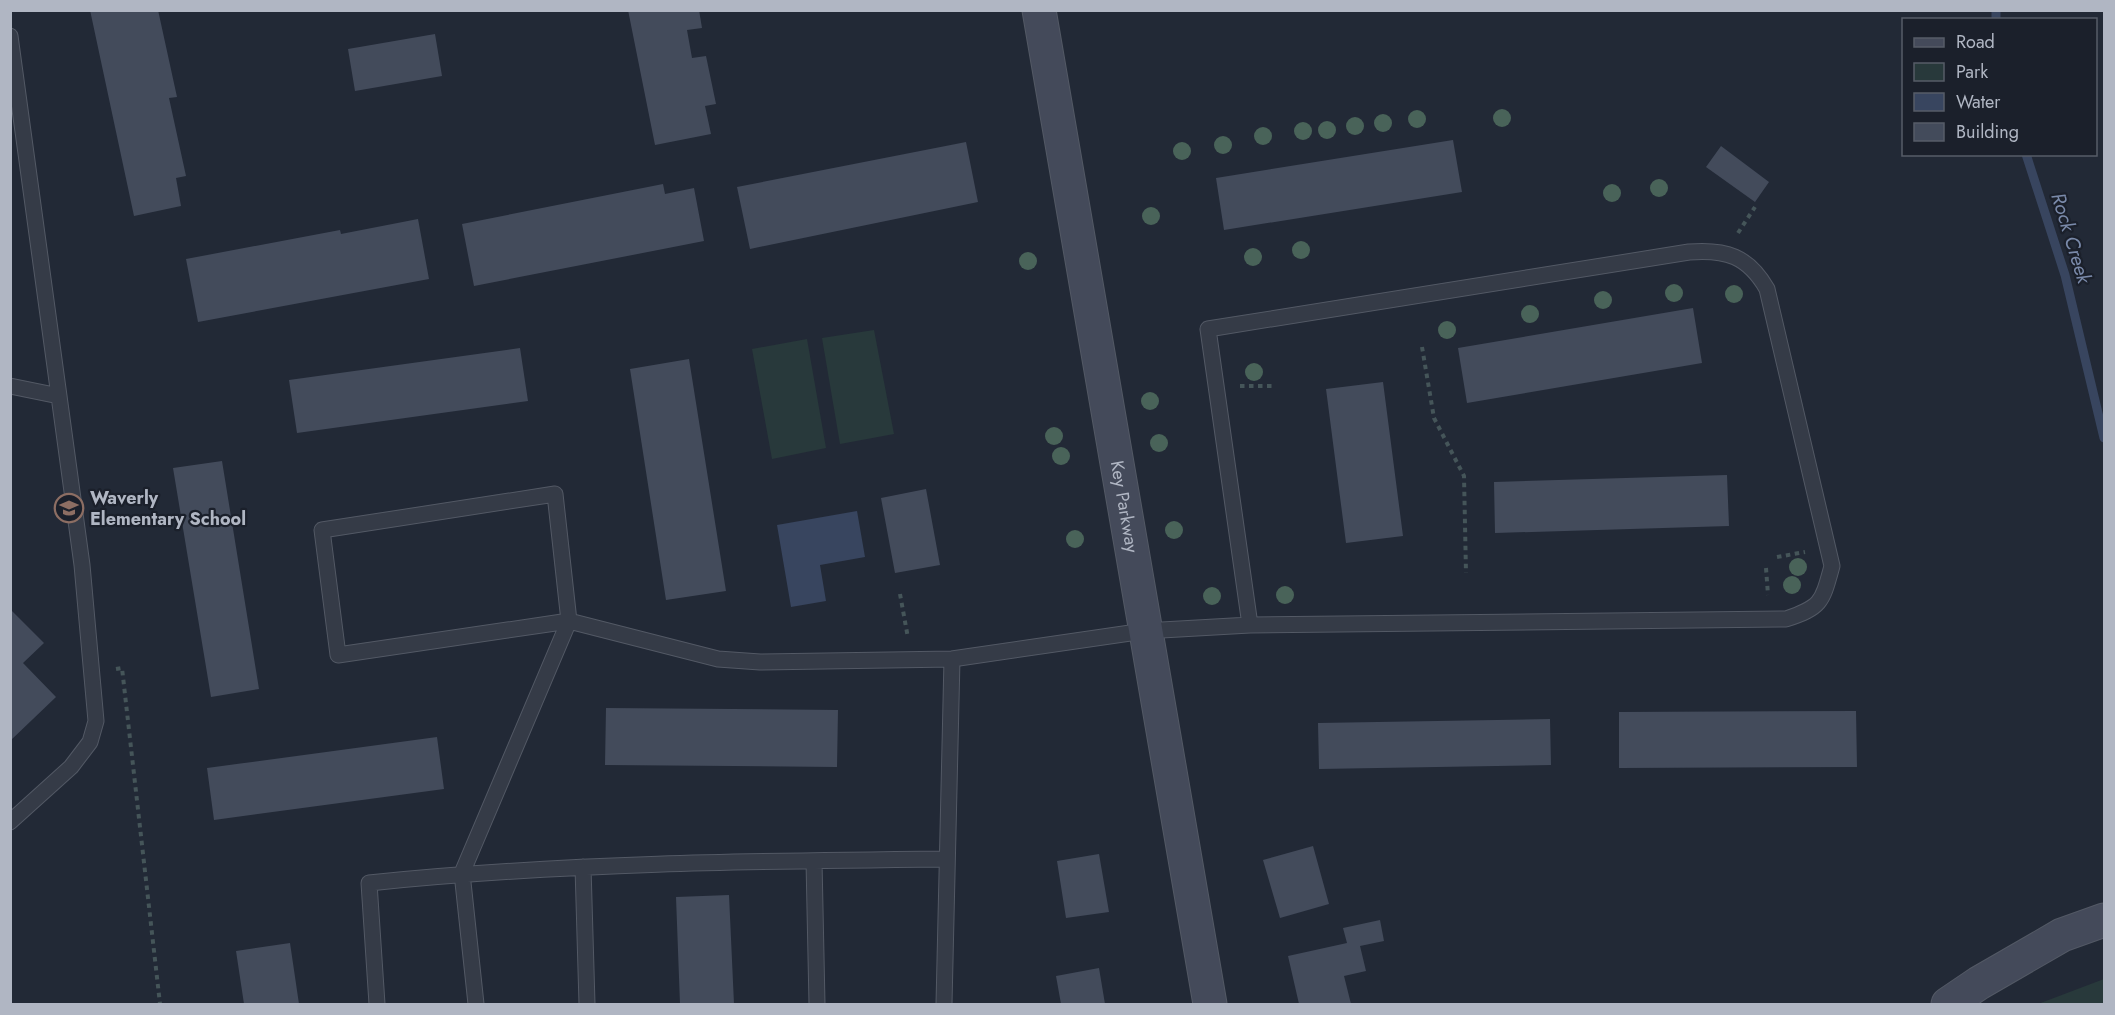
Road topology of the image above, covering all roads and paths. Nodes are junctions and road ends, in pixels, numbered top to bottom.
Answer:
1 (1039, 10) edge
2 (10, 36) edge
3 (1755, 207) dead end
4 (1737, 233) dead end
5 (1422, 347) dead end
6 (10, 386) edge
7 (1240, 386) dead end
8 (1272, 386) dead end
9 (59, 396) junction
10 (1807, 551) dead end
11 (1777, 557) dead end
12 (1766, 568) dead end
13 (1466, 573) dead end
14 (900, 594) dead end
15 (1768, 602) dead end
16 (570, 621) junction
17 (1250, 625) junction
18 (1144, 631) junction
19 (909, 642) dead end
20 (952, 659) junction
21 (92, 674) junction
22 (10, 822) edge
23 (947, 860) junction
24 (814, 861) junction
25 (583, 867) junction
26 (462, 873) junction
27 (2104, 920) edge
28 (160, 1005) edge
29 (377, 1005) edge
30 (476, 1005) edge
31 (587, 1005) edge
32 (817, 1005) edge
33 (944, 1005) edge
34 (1209, 1005) edge
35 (1948, 1005) edge

1 - 18 street, Key Parkway
2 - 9 lane
3 - 4 path
5 - 13 path
6 - 9 lane
7 - 8 path
9 - 21 lane
10 - 11 path
12 - 15 path
14 - 19 path
16 - 16 lane
16 - 20 lane
16 - 26 lane
17 - 17 lane
17 - 18 lane
18 - 20 lane
18 - 34 street, Key Parkway
20 - 23 lane
21 - 22 lane
21 - 28 path
23 - 24 lane
23 - 33 lane
24 - 25 lane
24 - 32 lane
25 - 26 lane
25 - 31 lane
26 - 29 lane
26 - 30 lane
27 - 35 street

